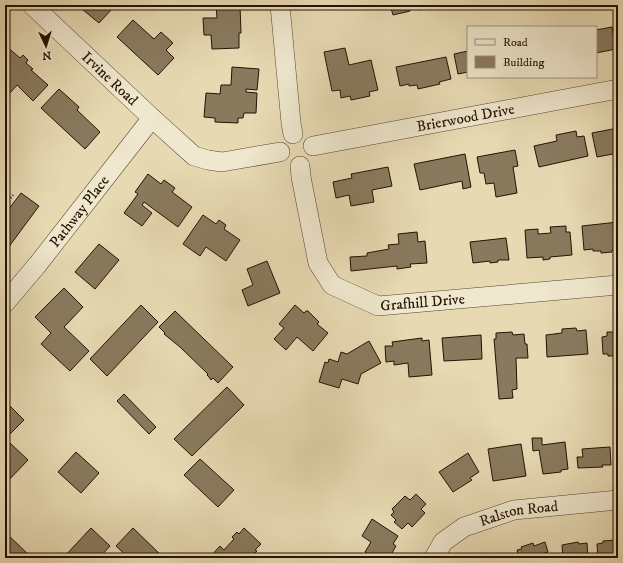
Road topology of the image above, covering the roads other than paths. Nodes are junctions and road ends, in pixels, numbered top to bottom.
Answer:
1 (32, 5) edge
2 (280, 5) edge
3 (618, 89) edge
4 (152, 118) junction
5 (293, 134) junction
6 (313, 146) junction
7 (280, 152) junction
8 (300, 166) junction
9 (618, 285) edge
10 (5, 303) edge
11 (618, 500) edge
12 (434, 558) edge

1 - 4 street, Irvine Road
2 - 5 street
3 - 6 street, Brierwood Drive
4 - 7 street, Irvine Road
4 - 10 street, Pathway Place
5 - 6 street
5 - 7 street
6 - 8 street
7 - 8 street
8 - 9 street, Grafhill Drive
11 - 12 street, Ralston Road

